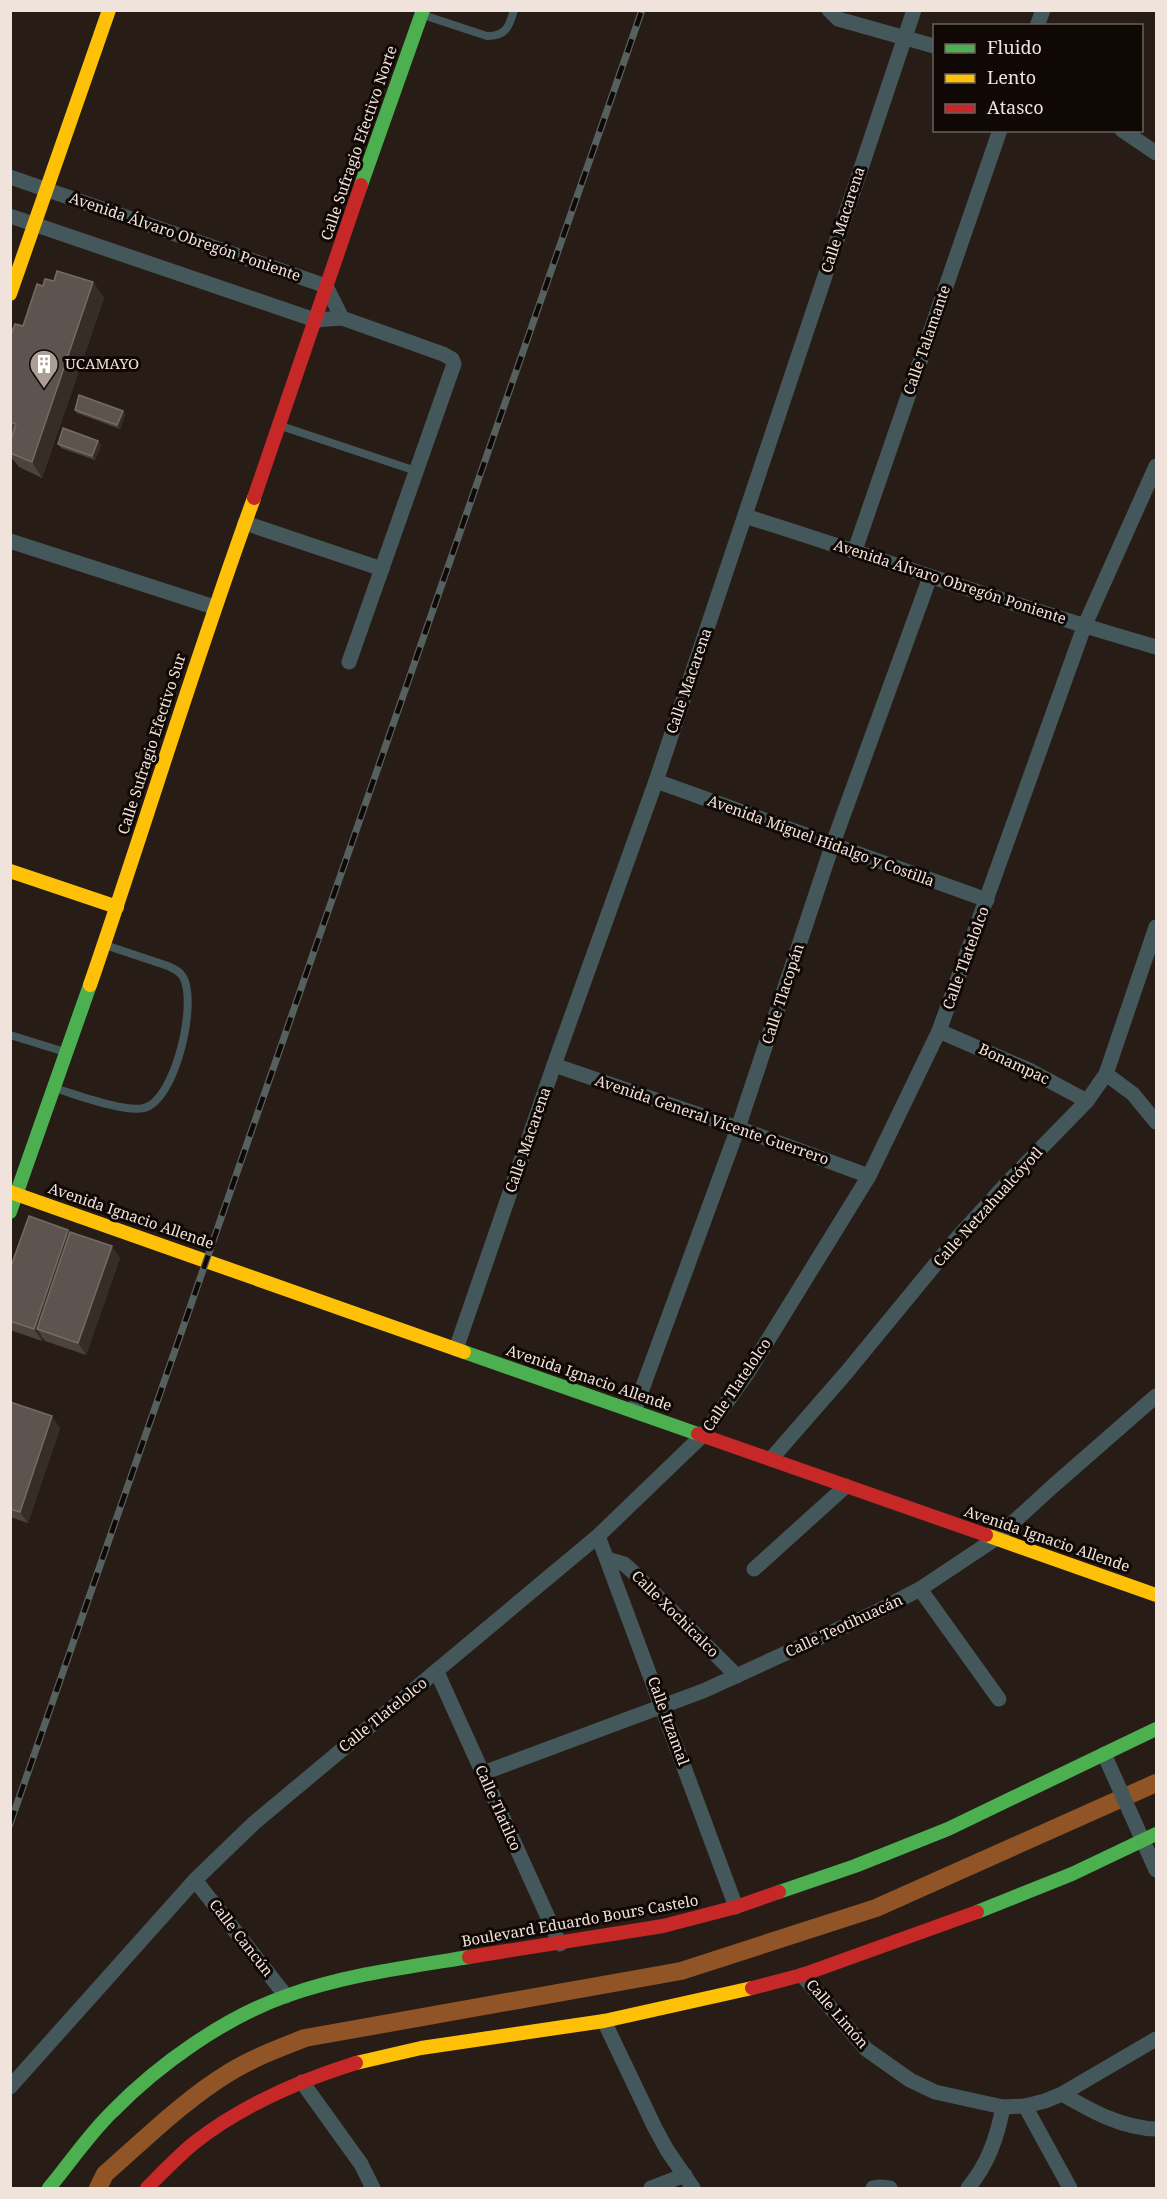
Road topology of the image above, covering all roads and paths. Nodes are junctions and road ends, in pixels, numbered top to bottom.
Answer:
1 (109, 10) edge
2 (514, 10) edge
3 (914, 10) edge
4 (830, 12) edge
5 (423, 13) edge
6 (904, 36) junction
7 (933, 46) edge
8 (999, 132) edge
9 (1125, 132) edge
10 (1156, 153) edge
11 (10, 177) edge
12 (47, 190) junction
13 (10, 216) edge
14 (35, 225) junction
15 (326, 286) junction
16 (10, 294) edge
17 (342, 318) junction
18 (315, 320) junction
19 (280, 425) junction
20 (1156, 466) edge
21 (416, 471) junction
22 (745, 516) junction
23 (245, 523) junction
24 (10, 541) edge
25 (855, 550) junction
26 (382, 569) junction
27 (930, 577) junction
28 (214, 607) junction
29 (1084, 627) junction
30 (1156, 647) edge
31 (349, 662) dead end
32 (656, 781) junction
33 (832, 846) junction
34 (10, 871) edge
35 (987, 900) junction
36 (117, 907) junction
37 (1156, 927) edge
38 (104, 944) junction
39 (939, 1031) junction
40 (10, 1035) edge
41 (66, 1052) junction
42 (554, 1065) junction
43 (1106, 1074) junction
44 (54, 1088) junction
45 (1087, 1101) junction
46 (1156, 1122) edge
47 (738, 1128) junction
48 (869, 1176) junction
49 (14, 1193) edge
50 (10, 1212) edge
51 (456, 1349) junction
52 (1156, 1396) edge
53 (634, 1411) junction
54 (704, 1434) junction
55 (771, 1460) junction
56 (846, 1486) junction
57 (598, 1536) junction
58 (995, 1539) junction
59 (607, 1559) junction
60 (754, 1569) dead end
61 (920, 1588) junction
62 (1156, 1595) edge
63 (437, 1672) junction
64 (738, 1676) junction
65 (999, 1699) dead end
66 (663, 1706) junction
67 (1156, 1729) edge
68 (1104, 1754) junction
69 (483, 1773) junction
70 (1146, 1834) edge
71 (1156, 1870) edge
72 (195, 1880) junction
73 (736, 1907) junction
74 (560, 1944) junction
75 (802, 1974) junction
76 (286, 1996) junction
77 (604, 2021) junction
78 (1156, 2039) edge
79 (302, 2082) junction
80 (10, 2087) edge
81 (1062, 2094) junction
82 (1025, 2106) junction
83 (1004, 2107) junction
84 (1156, 2129) edge
85 (689, 2182) edge
86 (49, 2188) edge
87 (148, 2188) edge
88 (373, 2188) edge
89 (651, 2188) edge
90 (873, 2188) edge
91 (890, 2188) edge
92 (968, 2188) edge
93 (1070, 2188) edge

1 - 12 street
2 - 5 lane
3 - 6 street, Calle Macarena
4 - 6 street
5 - 15 street, Calle Sufragio Efectivo Norte
6 - 7 street
6 - 22 street, Calle Macarena
8 - 25 street, Calle Talamante
9 - 10 street
11 - 12 street, Avenida Álvaro Obregón Poniente
12 - 14 street
12 - 15 street, Avenida Álvaro Obregón Poniente
13 - 14 street
14 - 16 street
14 - 18 street
15 - 17 street
15 - 18 street, Calle Sufragio Efectivo Sur
17 - 18 street
17 - 21 street
18 - 19 street, Calle Sufragio Efectivo Sur
19 - 21 lane
19 - 23 street, Calle Sufragio Efectivo Sur
20 - 29 street, Calle Tlatelolco
21 - 26 street
22 - 25 street, Avenida Álvaro Obregón Poniente
22 - 32 street, Calle Macarena
23 - 26 street
23 - 28 street, Calle Sufragio Efectivo Sur
24 - 28 street
25 - 27 street, Avenida Álvaro Obregón Poniente
26 - 31 street
27 - 29 street, Avenida Álvaro Obregón Poniente
27 - 33 street, Calle Tlacopán
28 - 36 street, Calle Sufragio Efectivo Sur
29 - 30 street, Avenida Álvaro Obregón Poniente
29 - 35 street, Calle Tlatelolco
32 - 33 street, Avenida Miguel Hidalgo y Costilla
32 - 42 street, Calle Macarena
33 - 35 street, Avenida Miguel Hidalgo y Costilla
33 - 47 street, Calle Tlacopán
34 - 36 street
35 - 39 street, Calle Tlatelolco
36 - 38 street, Calle Sufragio Efectivo Sur
37 - 43 street, Calle Netzahualcóyotl
38 - 41 street, Calle Sufragio Efectivo Sur
38 - 44 lane
39 - 45 street, Bonampac
39 - 48 street, Calle Tlatelolco
40 - 41 lane
41 - 44 street, Calle Sufragio Efectivo Sur
42 - 47 street, Avenida General Vicente Guerrero
42 - 51 street, Calle Macarena
43 - 45 street, Calle Netzahualcóyotl
43 - 46 street
44 - 49 street, Calle Sufragio Efectivo Sur
45 - 55 street, Calle Netzahualcóyotl
47 - 48 street, Avenida General Vicente Guerrero
47 - 53 street, Calle Tlacopán
48 - 54 street, Calle Tlatelolco
49 - 50 street, Calle Sufragio Efectivo Sur
49 - 51 street, Avenida Ignacio Allende
51 - 53 street, Avenida Ignacio Allende
52 - 58 street, Calle Teotihuacán
53 - 54 street, Avenida Ignacio Allende
54 - 55 street, Avenida Ignacio Allende
54 - 57 street, Calle Tlatelolco
55 - 56 street, Avenida Ignacio Allende
56 - 58 street, Avenida Ignacio Allende
56 - 60 street
57 - 59 street, Calle Itzamal
57 - 63 street, Calle Tlatelolco
58 - 61 street, Calle Teotihuacán
58 - 62 street, Avenida Ignacio Allende
59 - 64 street, Calle Xochicalco
59 - 66 street, Calle Itzamal
61 - 64 street, Calle Teotihuacán
61 - 65 street
63 - 69 street, Calle Tlatilco
63 - 72 street, Calle Tlatelolco
64 - 66 street, Calle Teotihuacán
66 - 69 street, Calle Teotihuacán
66 - 73 street, Calle Itzamal
67 - 68 street, Boulevard Eduardo Bours Castelo
68 - 70 street
68 - 73 street, Boulevard Eduardo Bours Castelo
69 - 74 street, Calle Tlatilco
70 - 71 street
70 - 75 street
72 - 76 street, Calle Cancún
72 - 80 street, Calle Tlatelolco
73 - 74 street, Boulevard Eduardo Bours Castelo
74 - 76 street, Boulevard Eduardo Bours Castelo
75 - 77 street
75 - 83 street, Calle Limón
76 - 86 street, Boulevard Eduardo Bours Castelo
77 - 79 street
77 - 85 street
78 - 81 street, Calle Limón
79 - 87 street
79 - 88 street
81 - 82 street, Calle Limón
81 - 84 street
82 - 83 street, Calle Limón
82 - 93 street
83 - 92 street
85 - 89 street
90 - 91 street

